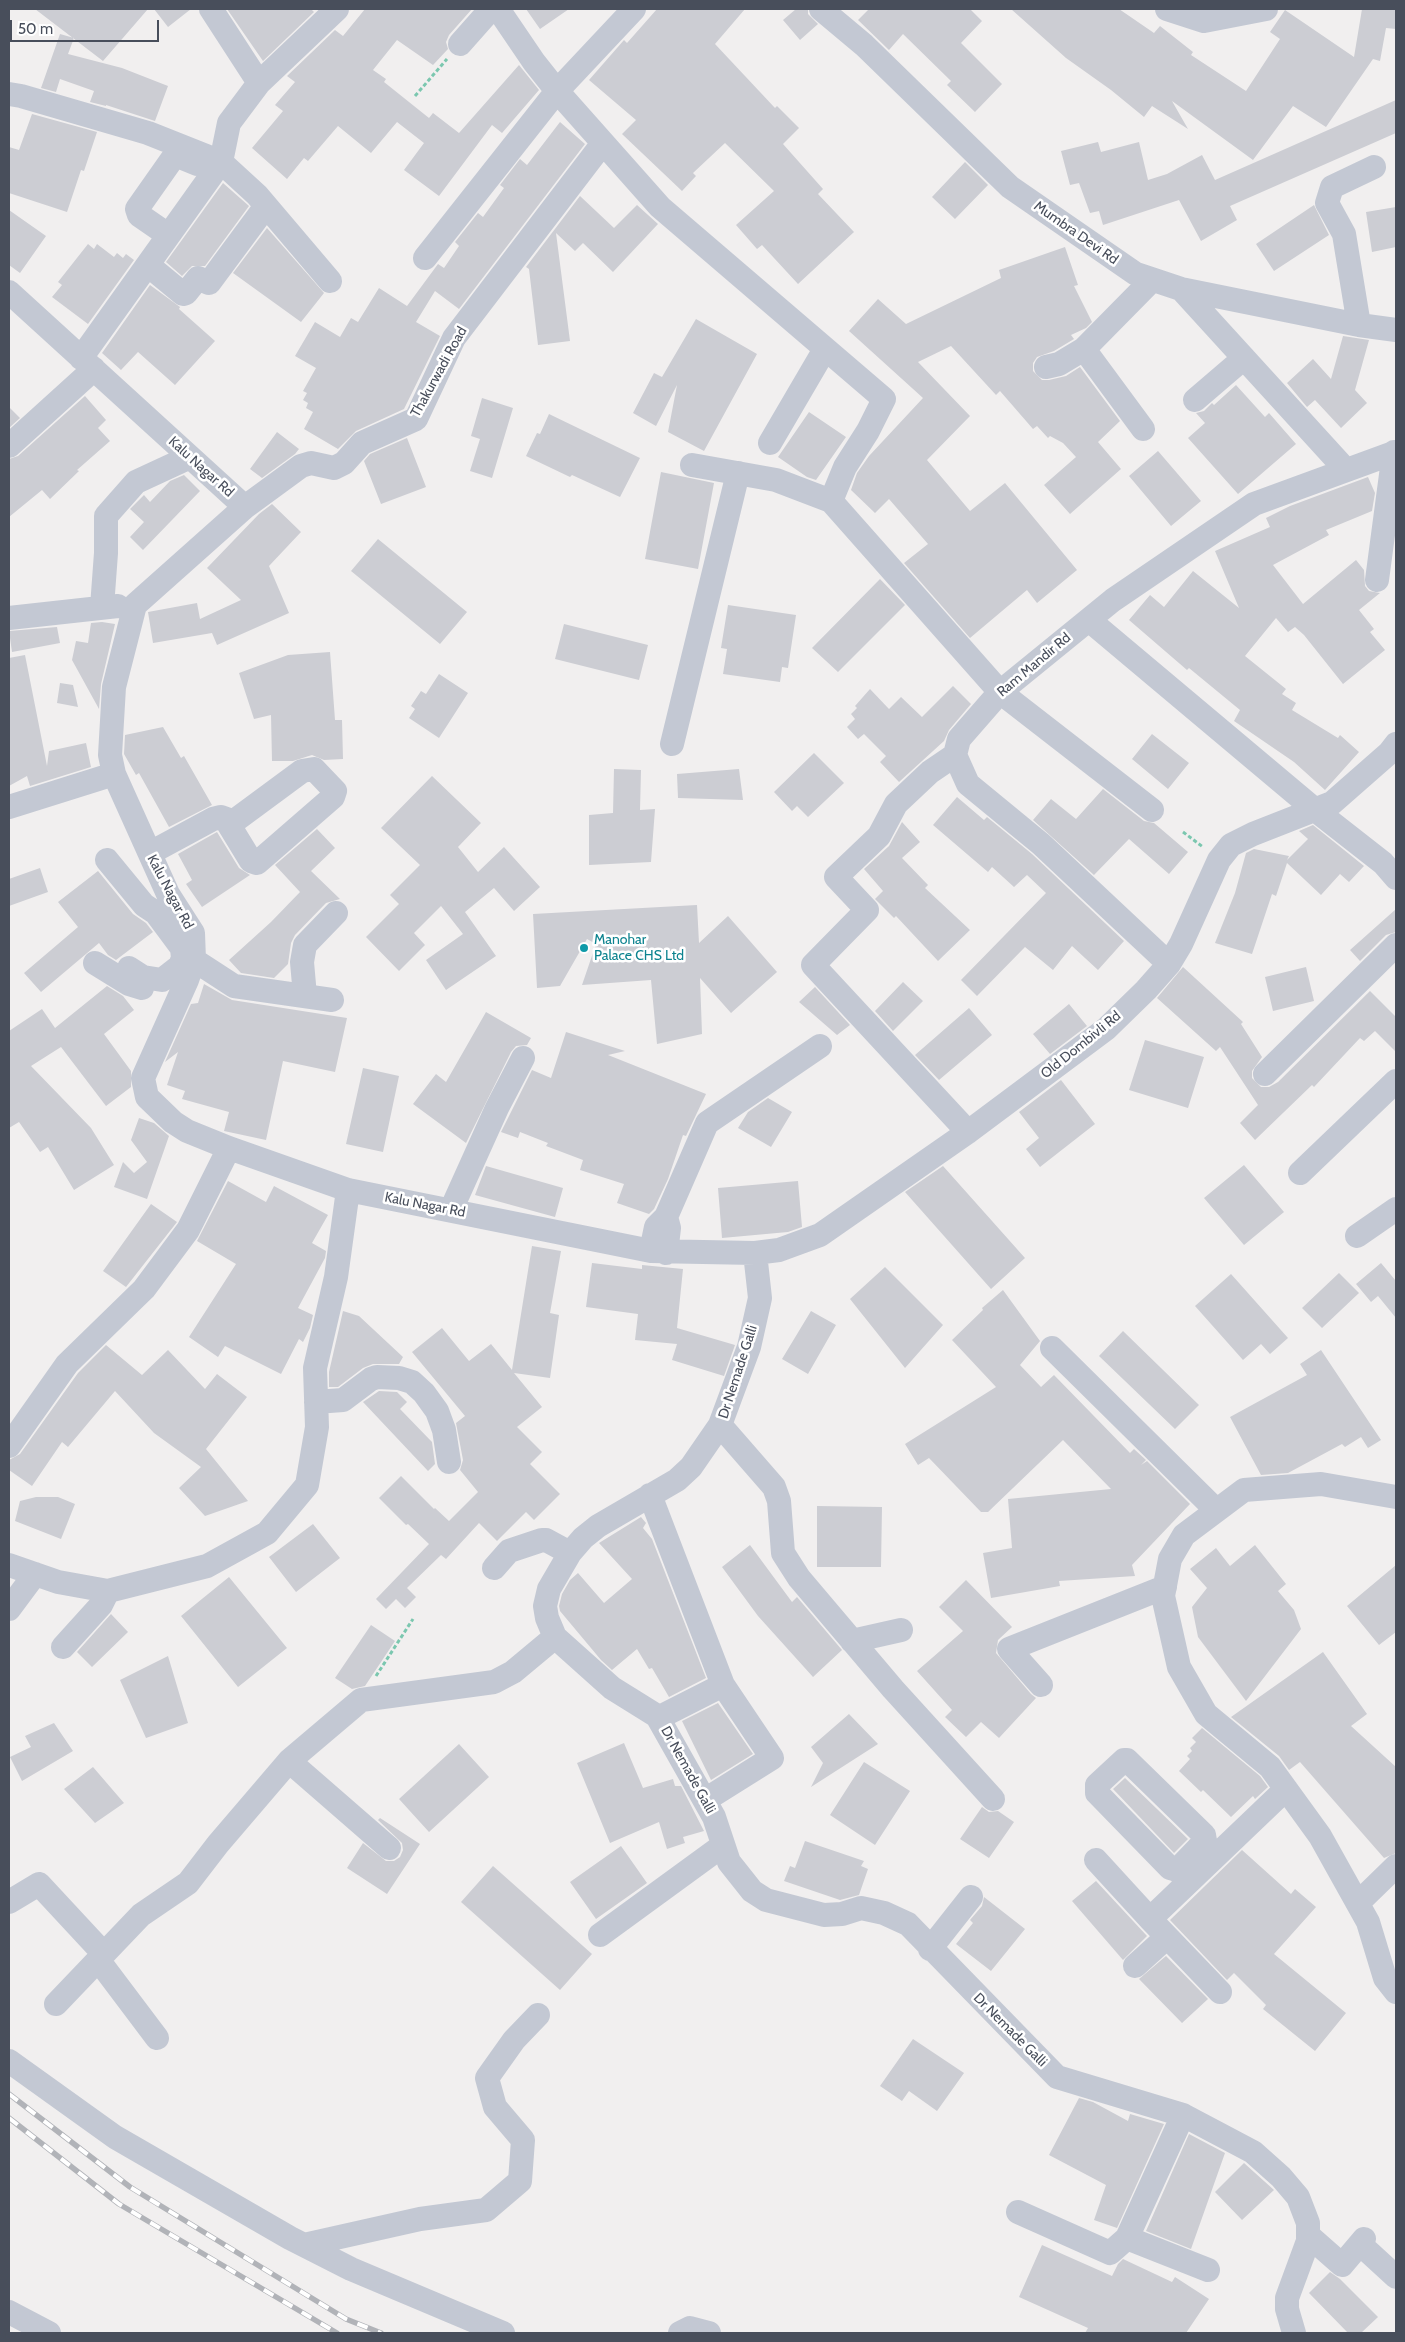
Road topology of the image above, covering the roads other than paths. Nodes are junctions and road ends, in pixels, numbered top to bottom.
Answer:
1 (211, 9) edge
2 (337, 9) edge
3 (491, 9) edge
4 (498, 9) edge
5 (634, 9) edge
6 (821, 9) edge
7 (1167, 9) edge
8 (1265, 9) edge
9 (460, 44) road end
10 (259, 83) junction
11 (557, 91) junction
12 (9, 94) edge
13 (602, 143) junction
14 (200, 159) junction
15 (1374, 167) dead end
16 (266, 206) junction
17 (168, 235) junction
18 (424, 258) dead end
19 (154, 270) dead end
20 (1152, 280) junction
21 (330, 281) dead end
22 (1181, 289) junction
23 (9, 292) edge
24 (1358, 325) junction
25 (1396, 330) edge
26 (825, 349) junction
27 (1084, 349) junction
28 (1244, 358) junction
29 (88, 363) junction
30 (1046, 367) dead end
31 (1195, 400) dead end
32 (1143, 429) dead end
33 (770, 443) dead end
34 (9, 446) edge
35 (1395, 452) edge
36 (190, 457) junction
37 (692, 465) dead end
38 (1346, 470) junction
39 (738, 473) junction
40 (831, 501) junction
41 (245, 508) junction
42 (1377, 580) dead end
43 (135, 605) junction
44 (102, 607) junction
45 (9, 618) edge
46 (1089, 620) junction
47 (1000, 692) junction
48 (672, 744) dead end
49 (1396, 744) edge
50 (956, 755) junction
51 (114, 774) junction
52 (9, 807) edge
53 (1314, 809) junction
54 (1152, 810) dead end
55 (226, 820) dead end
56 (150, 853) junction
57 (107, 860) dead end
58 (1396, 878) edge
59 (168, 894) junction
60 (144, 910) junction
61 (336, 913) dead end
62 (1396, 945) edge
63 (194, 960) junction
64 (95, 963) dead end
65 (1169, 964) junction
66 (129, 968) dead end
67 (180, 996) junction
68 (305, 996) junction
69 (332, 1000) dead end
70 (820, 1046) dead end
71 (523, 1058) dead end
72 (1265, 1074) dead end
73 (1396, 1082) edge
74 (968, 1132) junction
75 (229, 1148) junction
76 (1300, 1173) dead end
77 (348, 1190) junction
78 (1396, 1209) edge
79 (451, 1210) junction
80 (1357, 1236) dead end
81 (658, 1252) junction
82 (755, 1253) junction
83 (1052, 1348) dead end
84 (316, 1402) junction
85 (720, 1425) junction
86 (9, 1446) edge
87 (449, 1462) dead end
88 (650, 1495) junction
89 (1396, 1498) edge
90 (1216, 1510) junction
91 (570, 1553) junction
92 (9, 1565) edge
93 (494, 1568) dead end
94 (35, 1574) junction
95 (1165, 1586) junction
96 (108, 1591) junction
97 (9, 1609) edge
98 (901, 1630) dead end
99 (555, 1637) junction
100 (852, 1641) junction
101 (64, 1647) dead end
102 (1041, 1684) dead end
103 (723, 1685) junction
104 (658, 1718) junction
105 (289, 1761) junction
106 (1286, 1789) junction
107 (993, 1798) dead end
108 (705, 1800) junction
109 (722, 1846) junction
110 (389, 1848) dead end
111 (1096, 1860) dead end
112 (1396, 1866) edge
113 (1183, 1876) junction
114 (970, 1898) dead end
115 (9, 1902) edge
116 (1358, 1903) junction
117 (1150, 1919) junction
118 (600, 1935) dead end
119 (1167, 1937) junction
120 (930, 1948) junction
121 (1388, 1956) edge
122 (102, 1958) junction
123 (1135, 1966) dead end
124 (1220, 1992) dead end
125 (1396, 1992) edge
126 (56, 2004) dead end
127 (538, 2015) dead end
128 (157, 2038) dead end
129 (9, 2061) edge
130 (1183, 2115) junction
131 (1018, 2212) dead end
132 (1127, 2238) junction
133 (1308, 2239) junction
134 (304, 2245) junction
135 (1336, 2268) dead end
136 (1208, 2270) dead end
137 (1396, 2277) edge
138 (9, 2312) edge
139 (49, 2333) edge
140 (503, 2333) edge
141 (680, 2333) edge
142 (709, 2333) edge
143 (1294, 2333) edge

1 - 10 street
2 - 10 street
3 - 9 street
4 - 11 street
5 - 11 street
6 - 20 street, Mumbra Devi Rd
7 - 8 street
10 - 14 street
11 - 13 street
11 - 18 street
12 - 14 street
13 - 26 street
13 - 41 street, Thakurwadi Road
14 - 16 street
14 - 17 street
14 - 17 street
15 - 24 street
16 - 19 street
16 - 21 street
17 - 29 street
20 - 22 street, Mumbra Devi Rd
20 - 27 street
22 - 24 street, Mumbra Devi Rd
22 - 28 street
23 - 29 street, Kalu Nagar Rd
24 - 25 street, Mumbra Devi Rd
26 - 33 street
26 - 40 street
27 - 30 street
27 - 32 street
28 - 31 street
28 - 38 street
29 - 34 street
29 - 36 street, Kalu Nagar Rd
35 - 38 street, Ram Mandir Rd
35 - 42 street
36 - 41 street, Kalu Nagar Rd
36 - 44 street
37 - 39 street
38 - 46 street, Ram Mandir Rd
39 - 40 street
39 - 48 street
40 - 47 street
41 - 43 street, Kalu Nagar Rd
43 - 44 street
43 - 51 street, Kalu Nagar Rd
44 - 45 street
46 - 47 street, Ram Mandir Rd
46 - 53 street
47 - 50 street, Ram Mandir Rd
47 - 54 street
49 - 53 street, Old Dombivli Rd
50 - 65 street
50 - 74 street
51 - 52 street
51 - 56 street, Kalu Nagar Rd
53 - 58 street
53 - 65 street, Old Dombivli Rd
55 - 56 street
56 - 59 street, Kalu Nagar Rd
57 - 60 street
59 - 60 street
59 - 63 street, Kalu Nagar Rd
60 - 66 street
61 - 68 street
62 - 72 street
63 - 67 street, Kalu Nagar Rd
63 - 68 street
64 - 67 street
65 - 74 street, Old Dombivli Rd
67 - 75 street, Kalu Nagar Rd
68 - 69 street
70 - 81 street
71 - 79 street
73 - 76 street
74 - 82 street, Old Dombivli Rd
75 - 77 street, Kalu Nagar Rd
75 - 86 street
77 - 79 street, Kalu Nagar Rd
77 - 84 street
78 - 80 street
79 - 81 street, Kalu Nagar Rd
81 - 82 street, Kalu Nagar Rd
82 - 85 street, Dr Nemade Galli
83 - 90 street
84 - 87 street
84 - 96 street
85 - 88 street, Dr Nemade Galli
85 - 100 street
88 - 91 street, Dr Nemade Galli
88 - 103 street
89 - 90 street
90 - 95 street
91 - 93 street
91 - 99 street, Dr Nemade Galli
92 - 94 street
94 - 96 street
94 - 97 street
95 - 102 street
95 - 106 street
96 - 101 street
98 - 100 street
99 - 104 street, Dr Nemade Galli
99 - 105 street
100 - 107 street
103 - 104 street
103 - 108 street
104 - 108 street, Dr Nemade Galli
105 - 110 street
105 - 122 street
106 - 113 street
106 - 116 street
108 - 109 street, Dr Nemade Galli
109 - 118 street
109 - 120 street, Dr Nemade Galli
111 - 117 street
112 - 116 street
113 - 113 street
113 - 117 street
114 - 120 street
115 - 122 street
116 - 121 street
117 - 119 street
119 - 123 street
119 - 124 street
120 - 130 street, Dr Nemade Galli
121 - 125 street
122 - 126 street
122 - 128 street
127 - 134 street
129 - 134 street
130 - 132 street
130 - 133 street, Dr Nemade Galli
131 - 132 street
132 - 136 street
133 - 135 street
133 - 137 street
133 - 143 street
134 - 140 street
138 - 139 street
141 - 142 street

